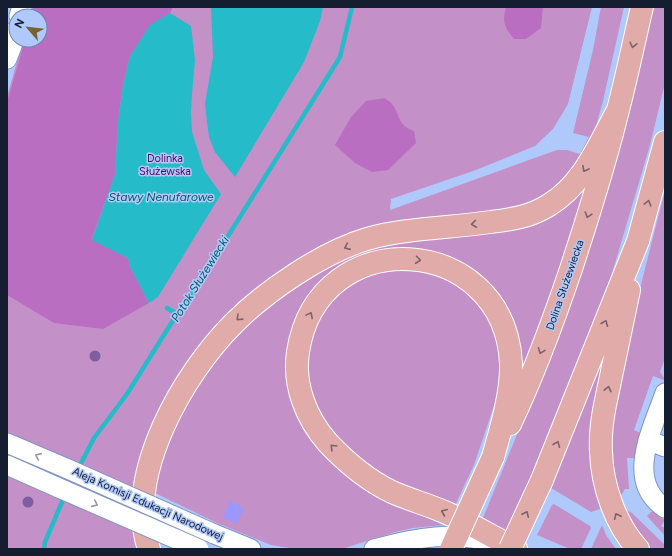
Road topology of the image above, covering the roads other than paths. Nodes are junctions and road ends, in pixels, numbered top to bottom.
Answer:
1 (642, 7) edge
2 (11, 48) edge
3 (7, 58) edge
4 (618, 110) junction
5 (665, 142) edge
6 (638, 241) junction
7 (665, 393) edge
8 (7, 442) edge
9 (657, 443) edge
10 (494, 457) junction
11 (7, 465) edge
12 (665, 508) edge
13 (149, 549) edge
14 (198, 549) edge
15 (251, 549) edge
16 (374, 549) edge
17 (451, 549) edge
18 (506, 549) edge
19 (510, 549) edge
20 (516, 549) edge
21 (638, 549) edge

1 -> 4 main road, Dolina Służewiecka
2 - 3 street
4 -> 10 main road, Dolina Służewiecka
4 -> 13 main road
6 -> 5 main road
19 -> 6 main road, bridge
21 -> 6 main road
7 - 9 street
15 -> 8 street, Aleja Komisji Edukacji Narodowej, bridge
9 - 12 street
10 - 17 main road, Dolina Służewiecka, bridge
20 -> 10 main road
11 -> 14 street, Aleja Komisji Edukacji Narodowej, bridge
16 - 18 street

